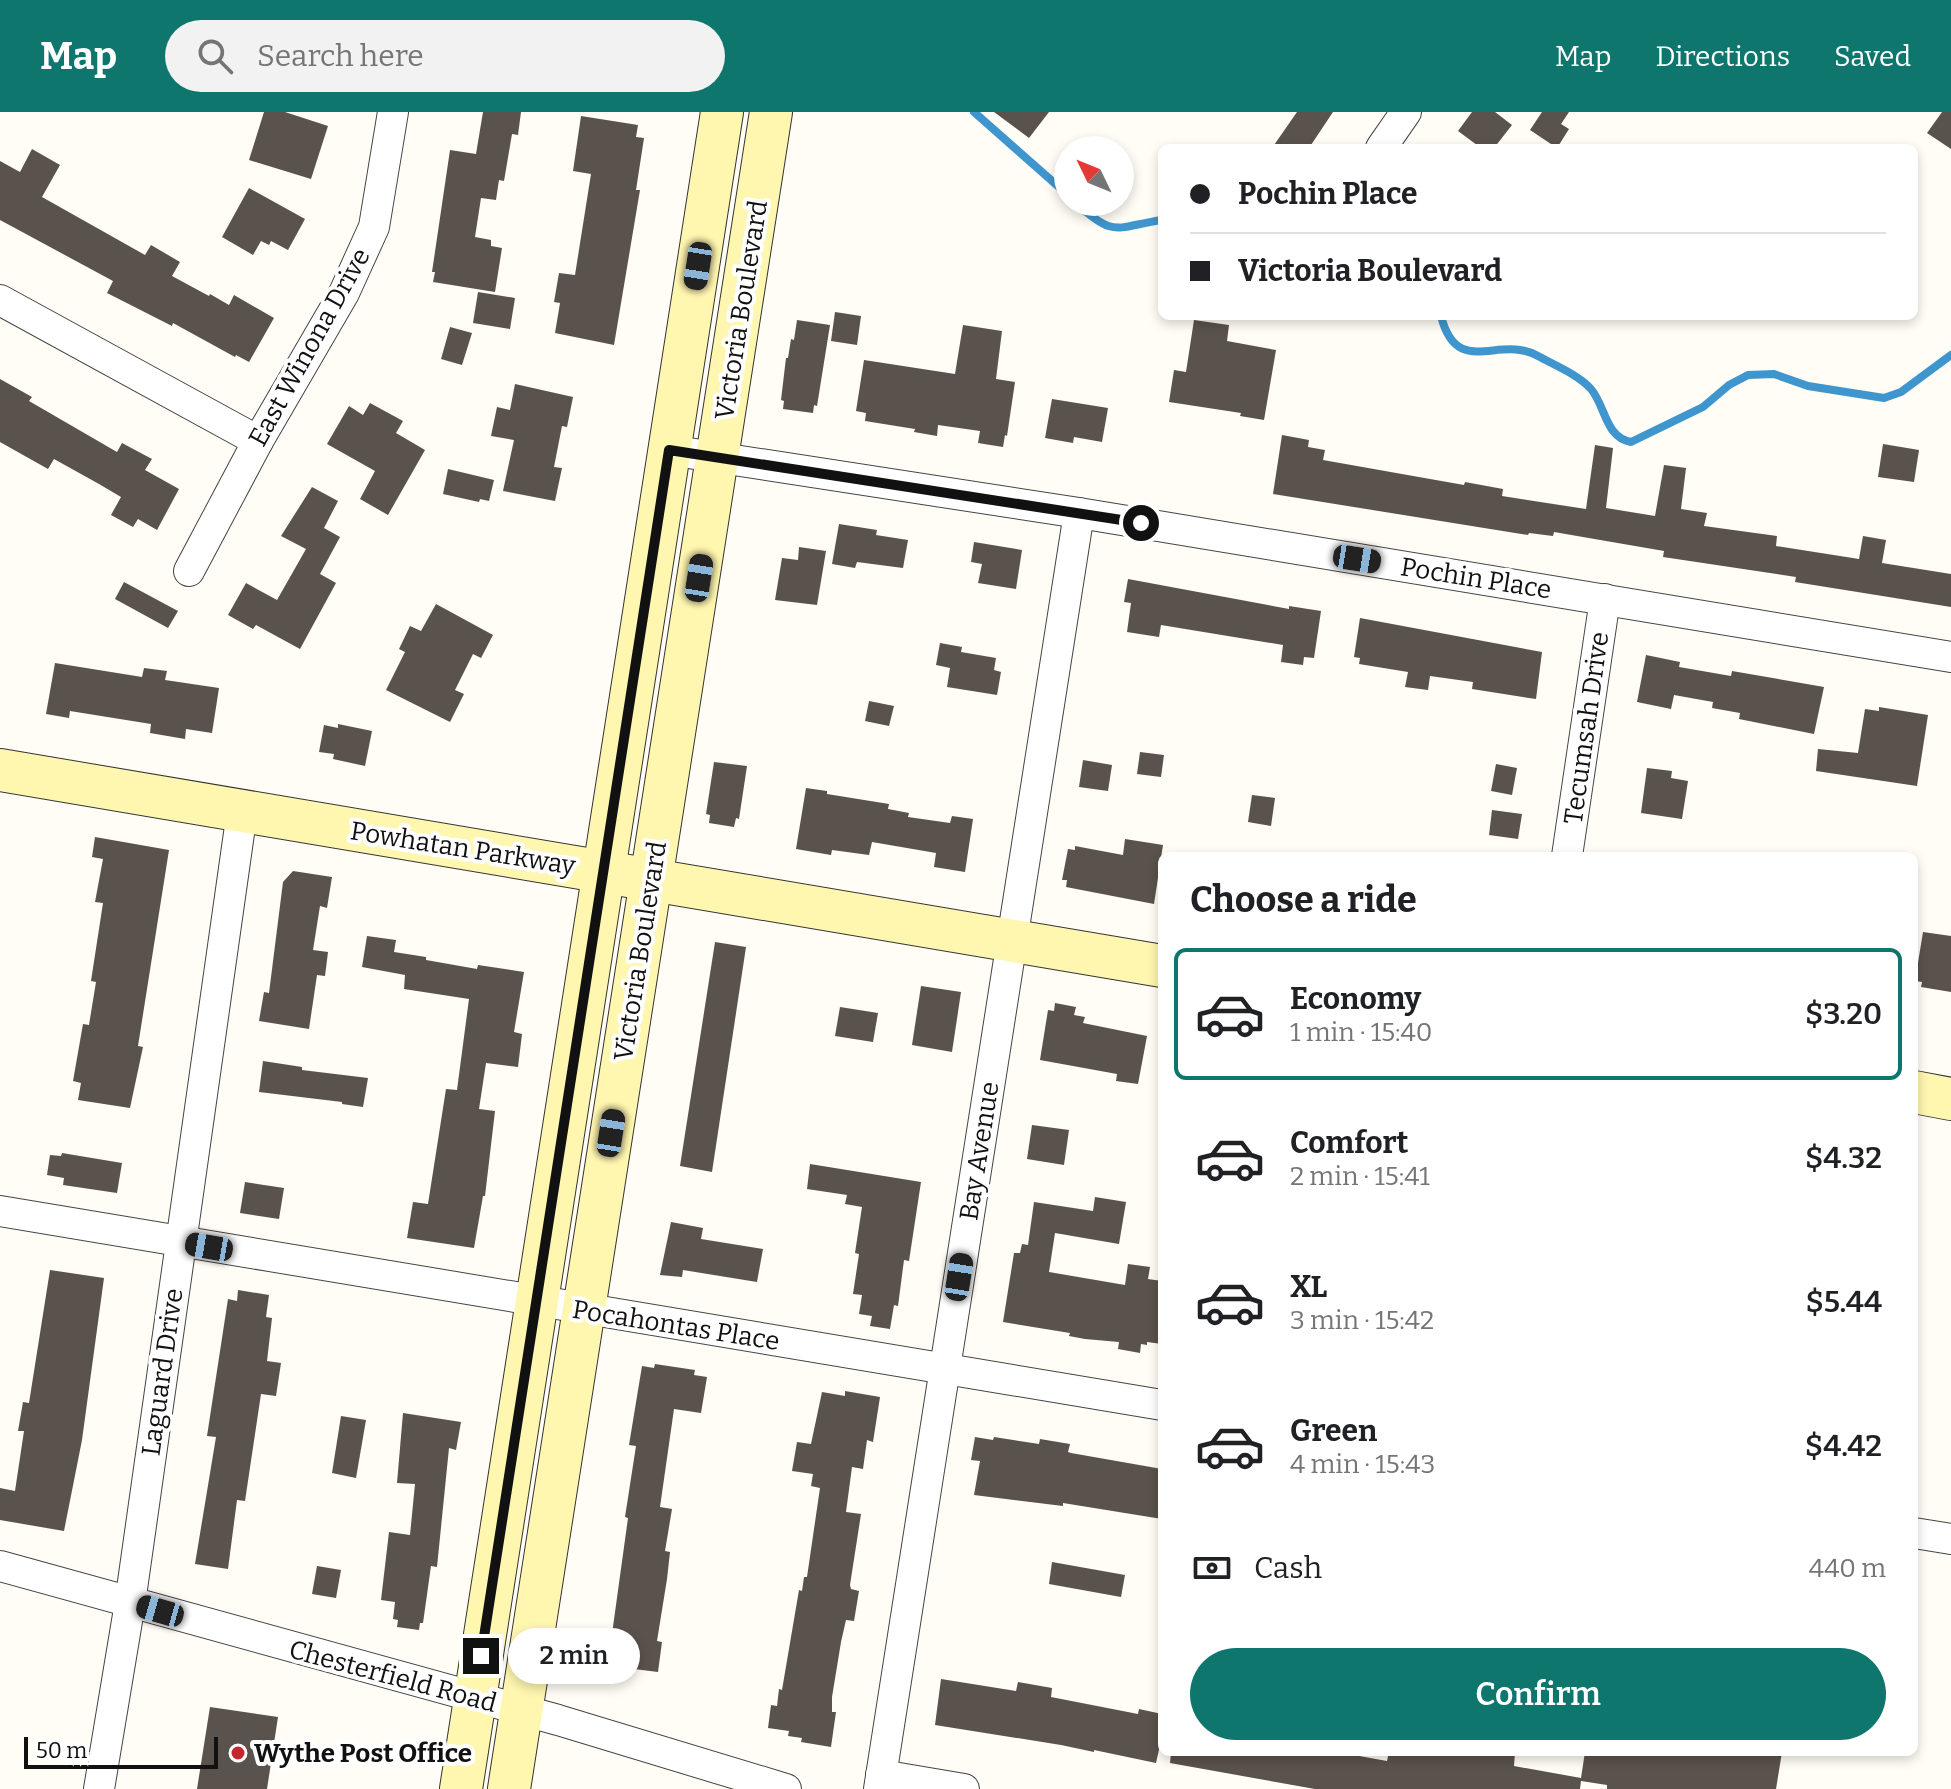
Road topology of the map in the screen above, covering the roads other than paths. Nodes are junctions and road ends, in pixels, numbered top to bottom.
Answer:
1 (393, 112) edge
2 (722, 112) edge
3 (771, 112) edge
4 (1406, 112) edge
5 (1384, 144) edge
6 (0, 300) edge
7 (258, 441) junction
8 (669, 450) junction
9 (718, 457) junction
10 (1079, 513) junction
11 (189, 571) dead end
12 (1605, 599) junction
13 (1951, 657) edge
14 (0, 770) edge
15 (242, 812) junction
16 (1568, 852) edge
17 (603, 872) junction
18 (651, 879) junction
19 (1012, 940) junction
20 (1158, 965) edge
21 (1918, 1093) edge
22 (1951, 1099) edge
23 (0, 1211) edge
24 (179, 1242) junction
25 (537, 1302) junction
26 (584, 1310) junction
27 (945, 1368) junction
28 (1158, 1404) edge
29 (1918, 1534) edge
30 (1951, 1539) edge
31 (0, 1566) edge
32 (130, 1603) junction
33 (475, 1699) junction
34 (521, 1711) junction
35 (880, 1782) edge
36 (99, 1789) edge
37 (461, 1789) edge
38 (509, 1789) edge
39 (786, 1789) edge
40 (964, 1789) edge

1 - 7 street, East Winona Drive
2 - 8 main road, Victoria Boulevard
3 - 9 main road, Victoria Boulevard
4 - 5 street
6 - 7 street
7 - 11 street, East Winona Drive
8 - 9 street, Pochin Place
8 - 17 main road, Victoria Boulevard
9 - 10 street, Pochin Place
9 - 18 main road, Victoria Boulevard
10 - 12 street, Pochin Place
10 - 19 street, Bay Avenue
12 - 13 street, Pochin Place
12 - 16 street, Tecumsah Drive
14 - 15 main road, Powhatan Parkway
15 - 17 main road, Powhatan Parkway
15 - 24 street, Laguard Drive
17 - 18 main road, Powhatan Parkway
17 - 25 main road, Victoria Boulevard
18 - 19 main road, Powhatan Parkway
18 - 26 main road, Victoria Boulevard
19 - 20 main road, Powhatan Parkway
19 - 27 street, Bay Avenue
21 - 22 main road
23 - 24 street, Pocahontas Place
24 - 25 street, Pocahontas Place
24 - 32 street, Laguard Drive
25 - 26 street, Pocahontas Place
25 - 33 main road, Victoria Boulevard
26 - 27 street, Pocahontas Place
26 - 34 main road, Victoria Boulevard
27 - 28 street, Pocahontas Place
27 - 35 street, Bay Avenue
29 - 30 street
31 - 32 street, Chesterfield Road
32 - 33 street, Chesterfield Road
32 - 36 street, Laguard Drive
33 - 34 street, Chesterfield Road
33 - 37 main road, Victoria Boulevard
34 - 38 main road, Victoria Boulevard
34 - 39 street, Chesterfield Road
35 - 40 street

